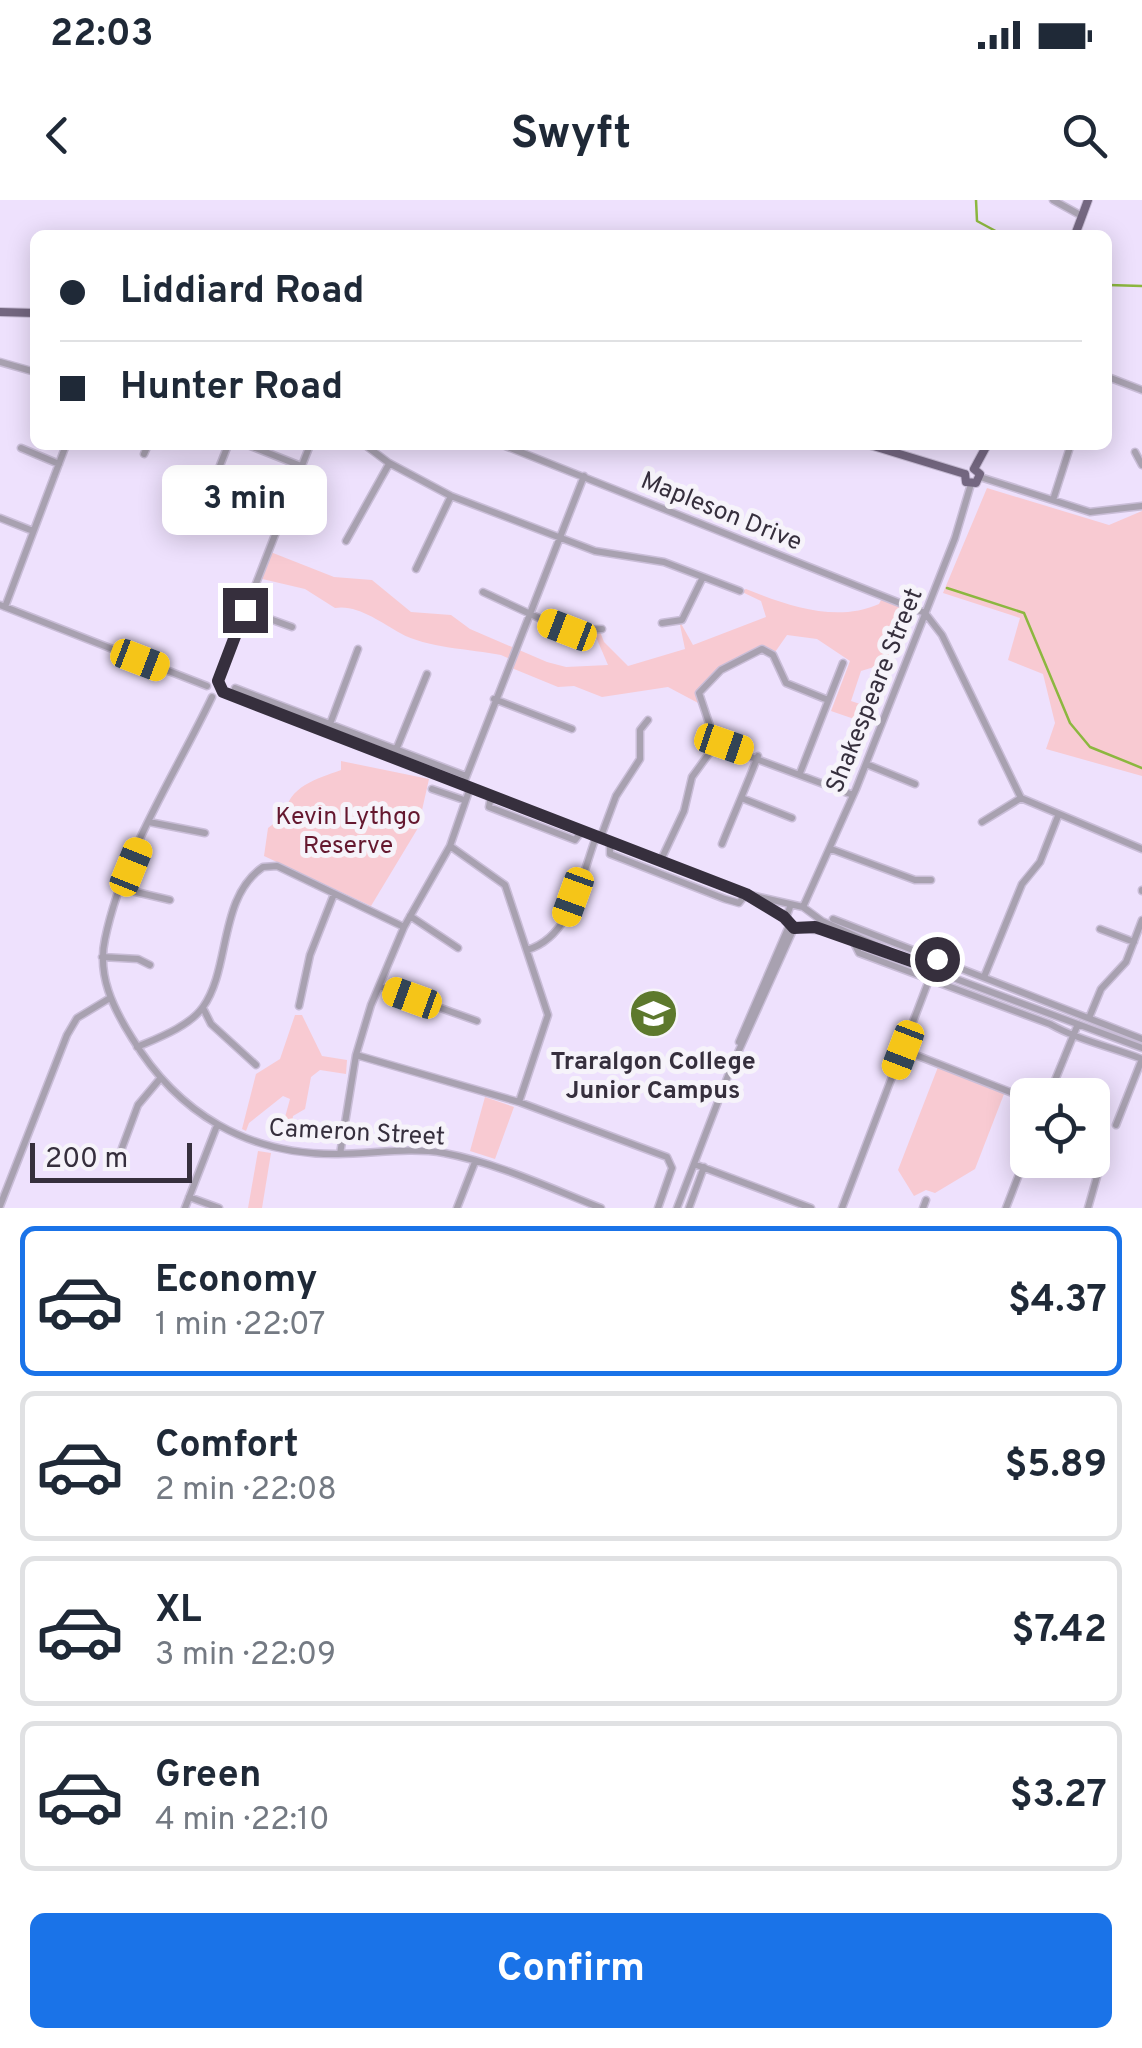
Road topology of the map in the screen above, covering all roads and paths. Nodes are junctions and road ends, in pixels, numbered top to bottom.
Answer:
1 (1053, 200) edge
2 (1088, 200) edge
3 (1082, 216) junction
4 (1076, 230) edge
5 (0, 312) edge
6 (30, 313) edge
7 (0, 362) edge
8 (30, 371) edge
9 (1112, 379) edge
10 (1142, 390) edge
11 (21, 448) dead end
12 (64, 450) edge
13 (146, 450) edge
14 (226, 450) edge
15 (261, 450) edge
16 (308, 450) edge
17 (372, 450) edge
18 (516, 450) edge
19 (886, 450) edge
20 (984, 450) edge
21 (1069, 450) edge
22 (1135, 452) dead end
23 (144, 454) dead end
24 (389, 463) junction
25 (59, 464) junction
26 (1142, 465) edge
27 (301, 466) junction
28 (977, 473) junction
29 (964, 474) junction
30 (584, 476) junction
31 (214, 481) dead end
32 (971, 484) junction
33 (451, 496) junction
34 (1053, 500) junction
35 (1142, 506) edge
36 (0, 518) edge
37 (32, 531) junction
38 (559, 535) junction
39 (346, 542) dead end
40 (416, 570) dead end
41 (702, 577) junction
42 (484, 592) dead end
43 (740, 592) dead end
44 (2, 606) edge
45 (245, 610) junction
46 (926, 614) junction
47 (528, 615) junction
48 (662, 623) dead end
49 (292, 627) dead end
50 (602, 629) dead end
51 (358, 649) dead end
52 (843, 663) dead end
53 (427, 674) dead end
54 (218, 681) junction
55 (207, 686) junction
56 (235, 688) dead end
57 (223, 692) junction
58 (212, 697) junction
59 (494, 699) junction
60 (828, 700) junction
61 (648, 720) dead end
62 (330, 724) junction
63 (572, 729) dead end
64 (716, 744) junction
65 (396, 750) junction
66 (758, 756) junction
67 (866, 764) junction
68 (800, 773) junction
69 (466, 776) junction
70 (915, 784) dead end
71 (467, 787) junction
72 (432, 789) dead end
73 (854, 795) junction
74 (744, 798) junction
75 (1021, 798) junction
76 (464, 800) junction
77 (1058, 816) junction
78 (792, 818) dead end
79 (149, 822) junction
80 (982, 822) dead end
81 (205, 833) dead end
82 (598, 838) junction
83 (610, 842) junction
84 (722, 844) dead end
85 (450, 846) junction
86 (830, 849) junction
87 (1142, 849) edge
88 (660, 862) junction
89 (931, 880) dead end
90 (122, 888) junction
91 (334, 894) junction
92 (746, 894) junction
93 (170, 900) dead end
94 (790, 906) junction
95 (805, 909) junction
96 (410, 916) junction
97 (784, 917) junction
98 (833, 920) dead end
99 (1142, 920) edge
100 (404, 927) junction
101 (795, 927) junction
102 (1100, 929) dead end
103 (853, 942) junction
104 (1134, 942) junction
105 (458, 948) dead end
106 (527, 950) junction
107 (102, 957) junction
108 (902, 957) junction
109 (937, 959) junction
110 (150, 965) dead end
111 (934, 969) junction
112 (984, 977) junction
113 (930, 980) junction
114 (379, 986) junction
115 (110, 998) junction
116 (300, 1006) dead end
117 (203, 1008) junction
118 (477, 1021) dead end
119 (1084, 1023) junction
120 (1071, 1037) junction
121 (1142, 1038) edge
122 (137, 1047) junction
123 (1142, 1048) edge
124 (903, 1050) junction
125 (356, 1055) junction
126 (1142, 1059) edge
127 (256, 1065) dead end
128 (1055, 1078) edge
129 (159, 1080) junction
130 (1010, 1092) edge
131 (519, 1102) junction
132 (1116, 1125) dead end
133 (216, 1128) junction
134 (122, 1148) dead end
135 (340, 1154) junction
136 (475, 1162) junction
137 (694, 1164) junction
138 (704, 1168) junction
139 (1018, 1178) edge
140 (1097, 1178) edge
141 (189, 1197) junction
142 (0, 1206) edge
143 (185, 1208) edge
144 (219, 1208) edge
145 (457, 1208) edge
146 (601, 1208) edge
147 (658, 1208) edge
148 (677, 1208) edge
149 (689, 1208) edge
150 (811, 1208) edge
151 (842, 1208) edge
152 (1006, 1208) edge
153 (1088, 1208) edge

1 - 3 street
2 - 3 main road
3 - 4 main road
5 - 6 main road
7 - 8 street
9 - 10 street
11 - 25 street
12 - 25 street
13 - 23 street
14 - 31 street
15 - 27 street
16 - 27 street
17 - 24 street
18 - 30 street, Mapleson Drive
19 - 29 main road
20 - 28 main road
21 - 34 street
22 - 26 street
24 - 33 street
24 - 39 street
25 - 37 street
27 - 45 street
28 - 29 main road
28 - 32 main road
28 - 34 street
29 - 32 main road
30 - 38 street
30 - 46 street, Mapleson Drive
32 - 46 street, Shakespeare Street
33 - 38 street
33 - 40 street
34 - 35 street
36 - 37 street
37 - 44 street
38 - 41 street
38 - 47 street
41 - 43 street
41 - 48 street
42 - 47 street
44 - 55 street
45 - 49 street
45 - 54 street
46 - 67 street, Shakespeare Street
46 - 75 street
47 - 50 street
47 - 59 street
51 - 62 street
52 - 60 street
53 - 65 street
54 - 55 street
54 - 57 street
55 - 58 street
56 - 62 street
57 - 58 street
57 - 71 street
58 - 79 street
59 - 63 street
59 - 69 street
60 - 64 street
60 - 68 street
61 - 82 street
62 - 65 street
64 - 66 street
64 - 88 street
65 - 69 street
66 - 68 street
66 - 74 street
67 - 70 street
67 - 73 street, Shakespeare Street
68 - 73 street
69 - 71 street
71 - 76 street
71 - 82 street
72 - 76 street
73 - 86 street, Shakespeare Street
74 - 78 street
74 - 84 street
75 - 77 street
75 - 80 street
76 - 85 street
77 - 87 street
77 - 112 street
79 - 81 street
79 - 90 street
82 - 83 street
82 - 106 street
83 - 88 street
83 - 92 street
85 - 96 street
85 - 106 street
86 - 89 street
86 - 95 street, Shakespeare Street
88 - 92 street
90 - 93 street
90 - 107 street
91 - 100 street
91 - 116 street
91 - 117 street
92 - 94 street
92 - 97 street
94 - 95 street
94 - 97 street
95 - 101 street, Shakespeare Street
95 - 108 street
96 - 100 street
96 - 105 street
97 - 101 street
98 - 109 street
99 - 104 street
100 - 114 street
101 - 103 street
101 - 137 street
102 - 104 street
103 - 108 street
103 - 113 street
104 - 119 street
106 - 131 street
107 - 110 street
107 - 115 street, Cameron Street
108 - 111 street
109 - 111 street
109 - 112 street
111 - 113 street
111 - 119 street
112 - 119 street
113 - 120 street
113 - 124 street
114 - 118 street
114 - 125 street
115 - 122 street, Cameron Street
115 - 142 street
117 - 122 street
117 - 127 street
119 - 120 street
119 - 121 street
119 - 123 street
120 - 126 street
120 - 128 street
122 - 129 street, Cameron Street
124 - 130 street
124 - 151 street
125 - 131 street
125 - 135 street
126 - 132 street
129 - 133 street, Cameron Street
129 - 134 street
131 - 147 street
133 - 135 street, Cameron Street
133 - 141 street
135 - 136 street, Cameron Street
136 - 145 street
136 - 146 street, Cameron Street
137 - 138 street
137 - 148 street
138 - 149 street
138 - 150 street
139 - 152 street
140 - 153 street
141 - 143 street
141 - 144 street

